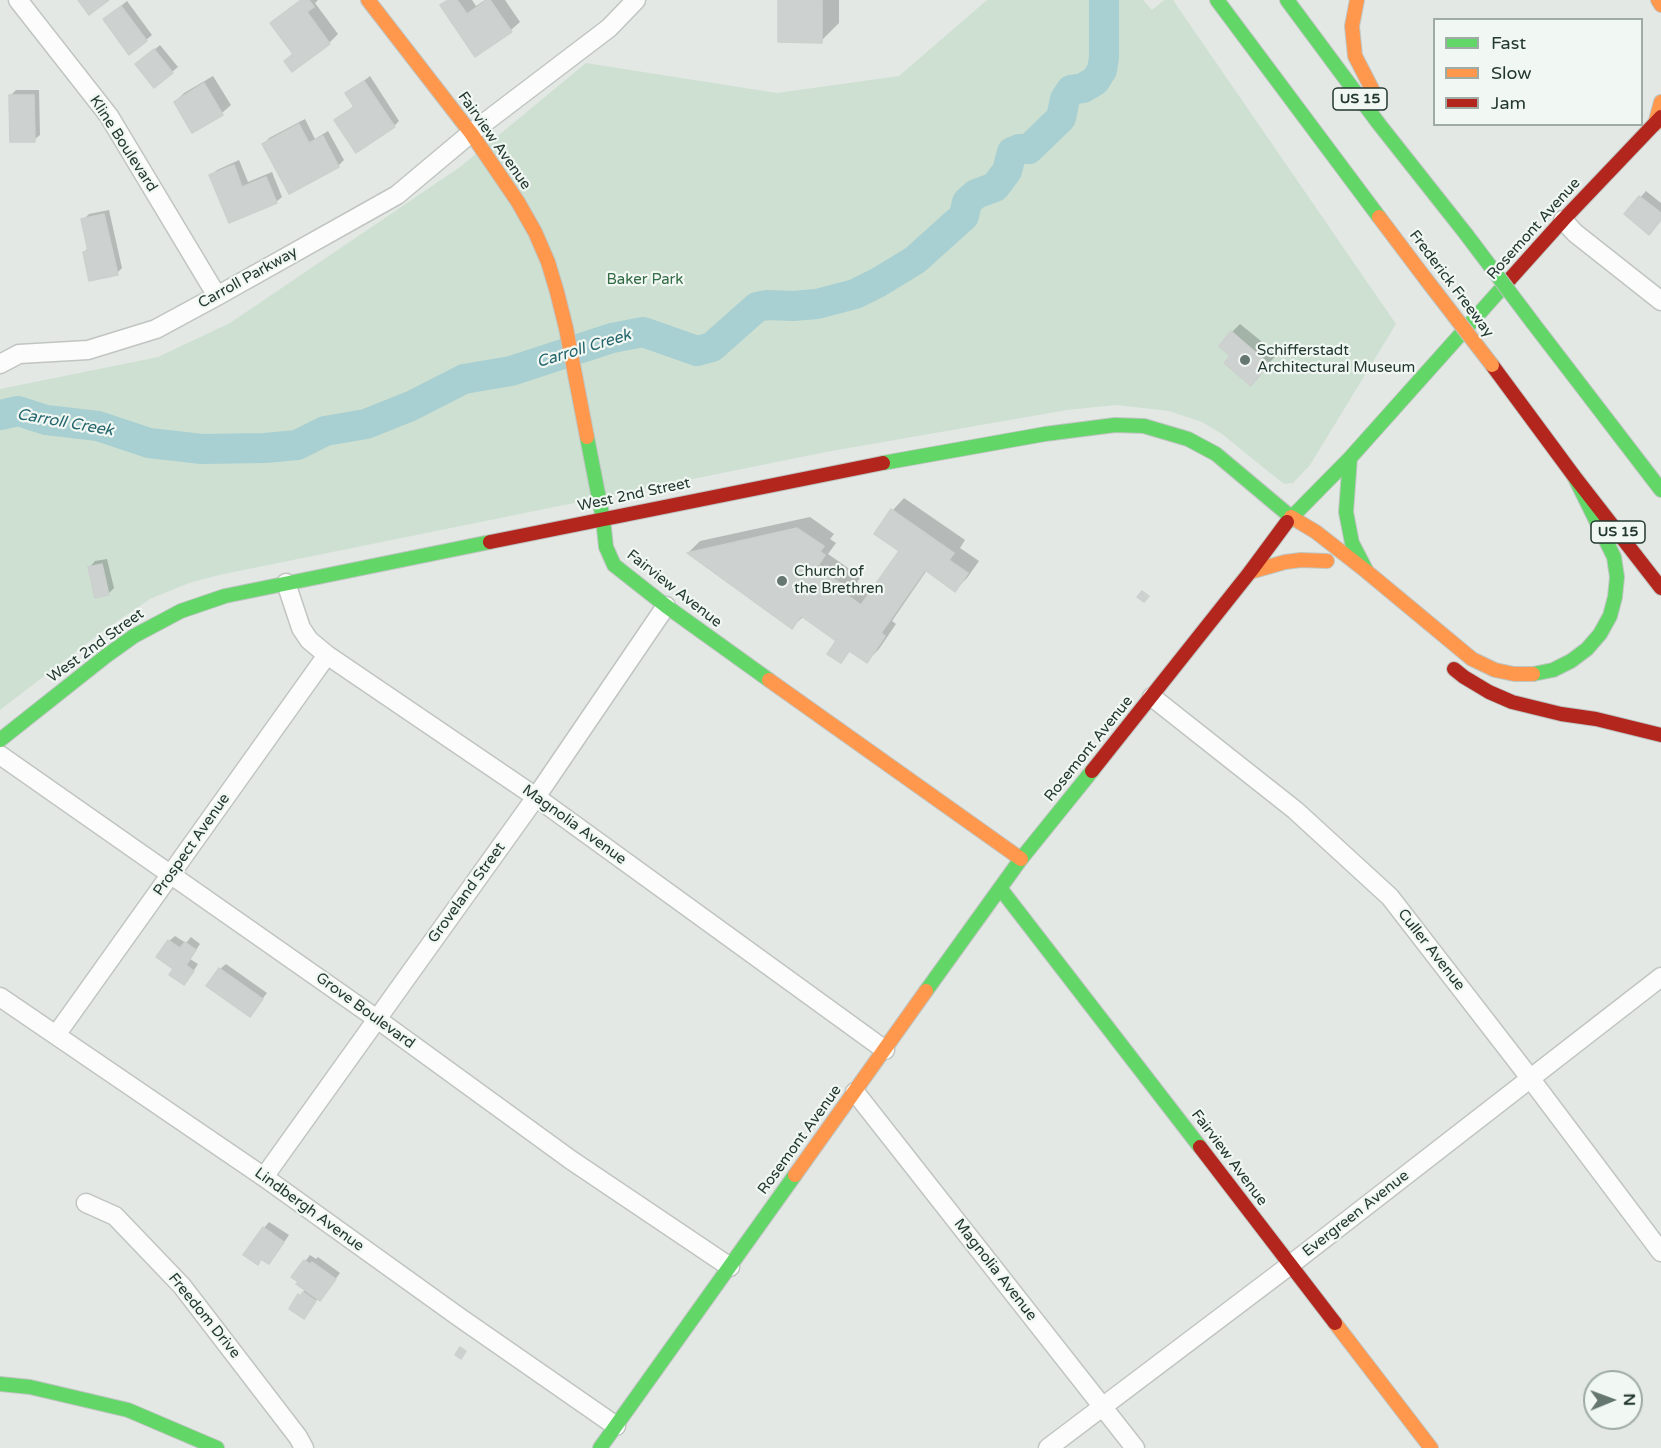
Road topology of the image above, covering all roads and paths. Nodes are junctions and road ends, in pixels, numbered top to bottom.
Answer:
1 (18, 0) edge
2 (368, 0) edge
3 (636, 0) edge
4 (1217, 0) edge
5 (1287, 0) edge
6 (1357, 0) edge
7 (1658, 0) edge
8 (1661, 5) edge
9 (1661, 102) edge
10 (1658, 120) edge
11 (471, 134) junction
12 (1436, 196) junction
13 (1563, 220) junction
14 (217, 296) junction
15 (1661, 301) edge
16 (0, 364) edge
17 (1350, 458) junction
18 (1574, 476) junction
19 (1661, 490) edge
20 (1291, 517) junction
21 (603, 519) junction
22 (1366, 571) junction
23 (1250, 572) junction
24 (286, 583) junction
25 (1661, 588) edge
26 (666, 606) junction
27 (327, 655) junction
28 (1446, 662) dead end
29 (1152, 697) junction
30 (1661, 735) edge
31 (0, 740) edge
32 (0, 754) edge
33 (536, 797) junction
34 (1021, 859) junction
35 (172, 874) junction
36 (1000, 888) junction
37 (1661, 976) edge
38 (0, 997) edge
39 (377, 1019) junction
40 (56, 1035) junction
41 (885, 1050) junction
42 (1530, 1078) junction
43 (855, 1092) junction
44 (264, 1177) junction
45 (86, 1203) dead end
46 (1661, 1252) edge
47 (1290, 1265) junction
48 (730, 1267) junction
49 (0, 1384) edge
50 (1103, 1406) junction
51 (616, 1426) junction
52 (217, 1448) edge
53 (304, 1448) edge
54 (600, 1448) edge
55 (1048, 1448) edge
56 (1135, 1448) edge
57 (1431, 1448) edge

1 - 14 street, Kline Boulevard
2 - 11 main road, Fairview Avenue
3 - 11 street, Carroll Parkway
4 - 18 main road, Frederick Freeway / US 15, bridge
5 - 12 main road, US 15
6 - 12 main road
7 - 8 main road
9 - 10 main road
10 - 13 main road, Rosemont Avenue
11 - 14 street, Carroll Parkway
11 - 21 main road, Fairview Avenue
12 - 19 main road, US 15, bridge
13 - 15 street
13 - 17 main road, Rosemont Avenue
14 - 16 street, Carroll Parkway
17 - 20 main road, Rosemont Avenue
17 - 22 main road
18 - 22 main road
18 - 25 main road, Frederick Freeway / US 15
20 - 21 main road, West 2nd Street
20 - 22 main road
20 - 23 main road, Rosemont Avenue
20 - 23 main road
21 - 24 main road, West 2nd Street
21 - 26 main road, Fairview Avenue
23 - 29 main road, Rosemont Avenue
24 - 27 street, Magnolia Avenue
24 - 31 main road, West 2nd Street
26 - 33 street, Groveland Street
26 - 34 main road, Fairview Avenue
27 - 33 street, Magnolia Avenue
27 - 35 street, Prospect Avenue
28 - 30 main road
29 - 34 main road, Rosemont Avenue
29 - 42 street, Culler Avenue
32 - 35 street, Grove Boulevard
33 - 39 street, Groveland Street
33 - 41 street, Magnolia Avenue
34 - 36 main road, Rosemont Avenue
35 - 39 street, Grove Boulevard
35 - 40 street, Prospect Avenue
36 - 41 main road, Rosemont Avenue
36 - 47 main road, Fairview Avenue
37 - 42 street, Evergreen Avenue
38 - 40 street, Lindbergh Avenue
39 - 44 street, Groveland Street
39 - 48 street, Grove Boulevard
40 - 44 street, Lindbergh Avenue
41 - 43 main road, Rosemont Avenue
42 - 46 street, Culler Avenue
42 - 47 street, Evergreen Avenue
43 - 48 main road, Rosemont Avenue
43 - 50 street, Magnolia Avenue
44 - 51 street, Lindbergh Avenue
45 - 53 street, Freedom Drive
47 - 50 street, Evergreen Avenue
47 - 57 main road, Fairview Avenue
48 - 51 main road, Rosemont Avenue
49 - 52 main road
50 - 55 street, Evergreen Avenue
50 - 56 street, Magnolia Avenue
51 - 54 main road, Rosemont Avenue

